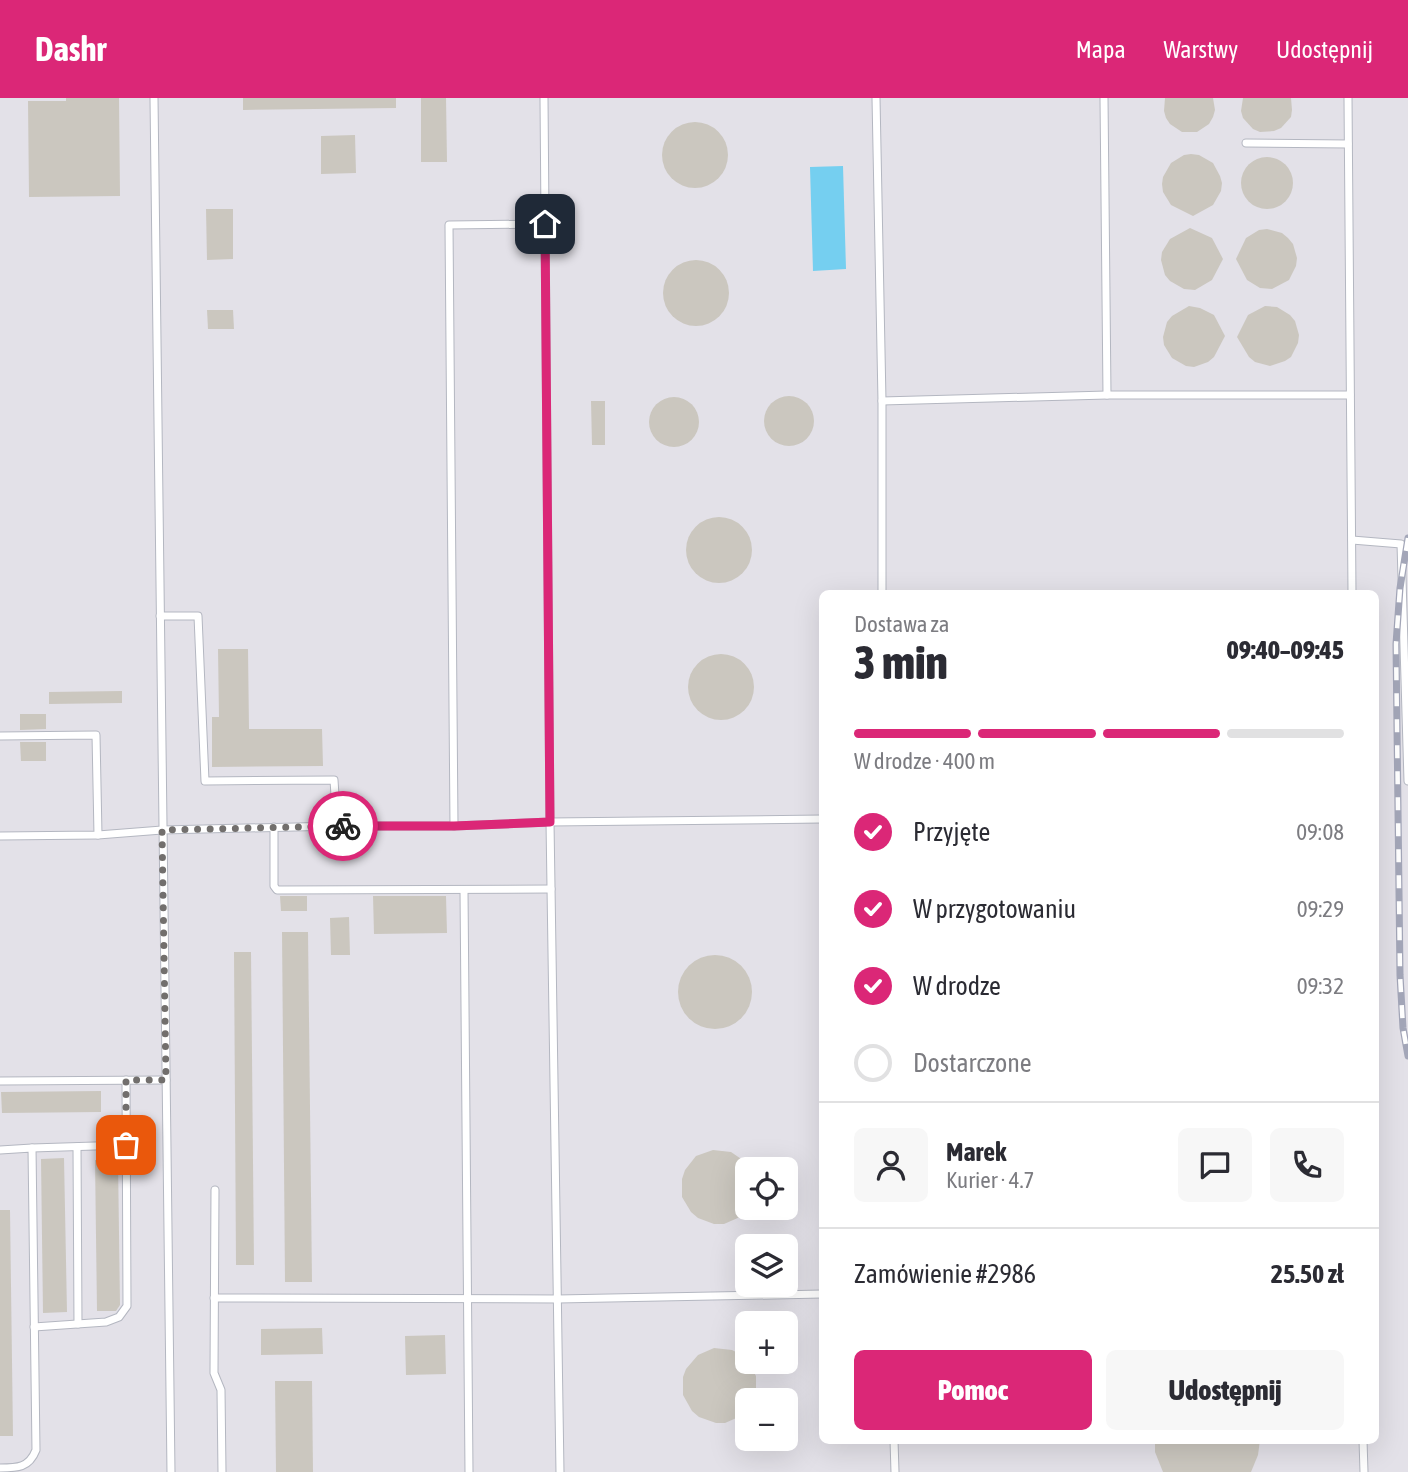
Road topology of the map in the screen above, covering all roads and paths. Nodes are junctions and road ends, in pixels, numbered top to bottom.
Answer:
1 (154, 98) edge
2 (544, 98) edge
3 (876, 98) edge
4 (1104, 98) edge
5 (1348, 98) edge
6 (1246, 143) dead end
7 (1348, 144) junction
8 (545, 224) junction
9 (1350, 395) junction
10 (1107, 396) junction
11 (881, 401) junction
12 (1352, 540) junction
13 (882, 590) edge
14 (1352, 590) edge
15 (160, 616) junction
16 (0, 736) edge
17 (1408, 781) edge
18 (819, 819) edge
19 (550, 822) junction
20 (337, 825) junction
21 (454, 826) junction
22 (274, 827) junction
23 (162, 830) junction
24 (98, 835) junction
25 (0, 836) edge
26 (551, 889) junction
27 (464, 890) junction
28 (126, 1080) junction
29 (166, 1080) junction
30 (0, 1081) edge
31 (126, 1145) junction
32 (77, 1147) junction
33 (32, 1148) junction
34 (0, 1150) edge
35 (215, 1190) dead end
36 (819, 1294) edge
37 (214, 1298) junction
38 (467, 1299) junction
39 (558, 1299) junction
40 (78, 1324) junction
41 (34, 1327) junction
42 (894, 1444) edge
43 (1363, 1444) edge
44 (0, 1468) edge
45 (171, 1472) edge
46 (222, 1472) edge
47 (469, 1472) edge
48 (560, 1472) edge
49 (895, 1472) edge
50 (1364, 1472) edge

1 - 15 lane
2 - 8 lane
3 - 11 lane
4 - 10 lane
5 - 7 lane
6 - 7 lane
7 - 9 lane
8 - 19 lane
8 - 21 lane
9 - 10 lane
9 - 12 lane
10 - 11 lane
11 - 13 lane
12 - 14 lane
12 - 17 lane
15 - 20 lane
15 - 23 lane
16 - 24 lane
18 - 19 lane
19 - 21 lane
19 - 26 lane
20 - 21 lane
20 - 22 lane
22 - 23 lane
22 - 27 lane
23 - 24 lane
23 - 29 lane
24 - 25 lane
26 - 27 lane
26 - 39 lane
27 - 38 lane
28 - 29 lane
28 - 30 lane
28 - 31 lane
29 - 45 lane
31 - 32 lane
31 - 40 lane
32 - 33 lane
32 - 40 lane
33 - 34 lane
33 - 41 lane
35 - 37 lane
36 - 39 lane
37 - 38 lane
37 - 46 lane
38 - 39 lane
38 - 47 lane
39 - 48 lane
40 - 41 lane
41 - 44 lane
42 - 49 lane
43 - 50 lane

